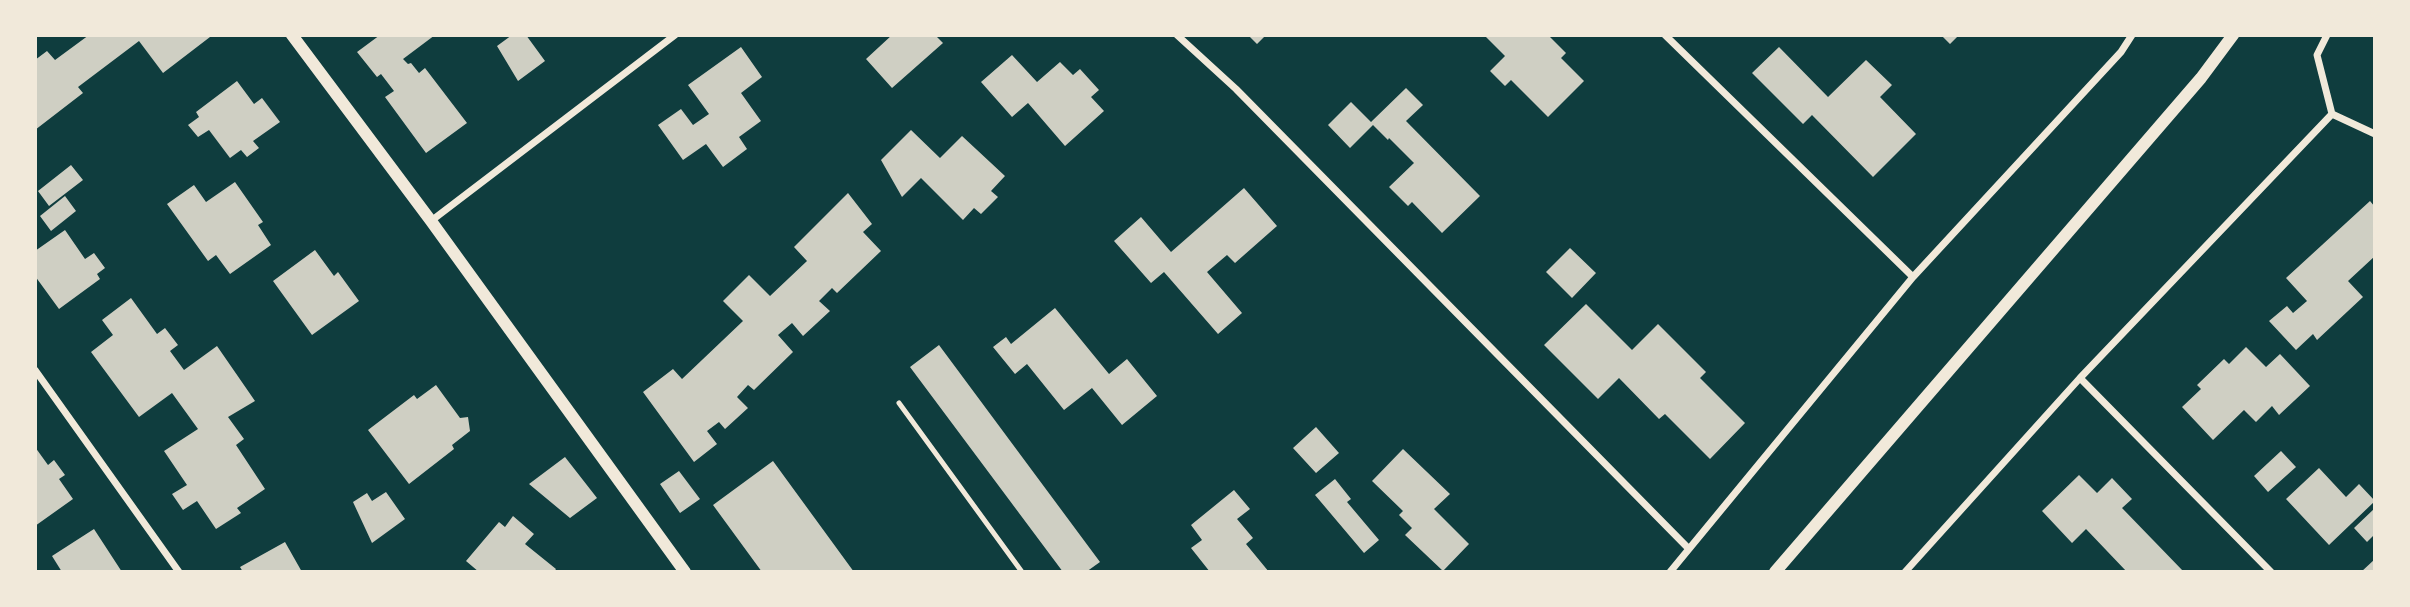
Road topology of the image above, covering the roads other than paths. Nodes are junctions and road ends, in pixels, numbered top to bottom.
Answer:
1 (292, 35) edge
2 (675, 35) edge
3 (1177, 35) edge
4 (1665, 35) edge
5 (2132, 35) edge
6 (2233, 35) edge
7 (2326, 35) edge
8 (2332, 114) junction
9 (2375, 134) edge
10 (431, 220) junction
11 (1913, 277) junction
12 (35, 370) edge
13 (2080, 378) junction
14 (899, 403) dead end
15 (1689, 549) junction
16 (179, 572) edge
17 (685, 572) edge
18 (1022, 572) edge
19 (1670, 572) edge
20 (1775, 572) edge
21 (1905, 572) edge
22 (2271, 572) edge

1 - 10 street
2 - 10 street
3 - 15 street
4 - 11 street
5 - 11 street
6 - 20 street
7 - 8 street
8 - 9 street
8 - 13 street
10 - 17 street
11 - 15 street
12 - 16 street
13 - 21 street
13 - 22 street
14 - 18 lane
15 - 19 street

